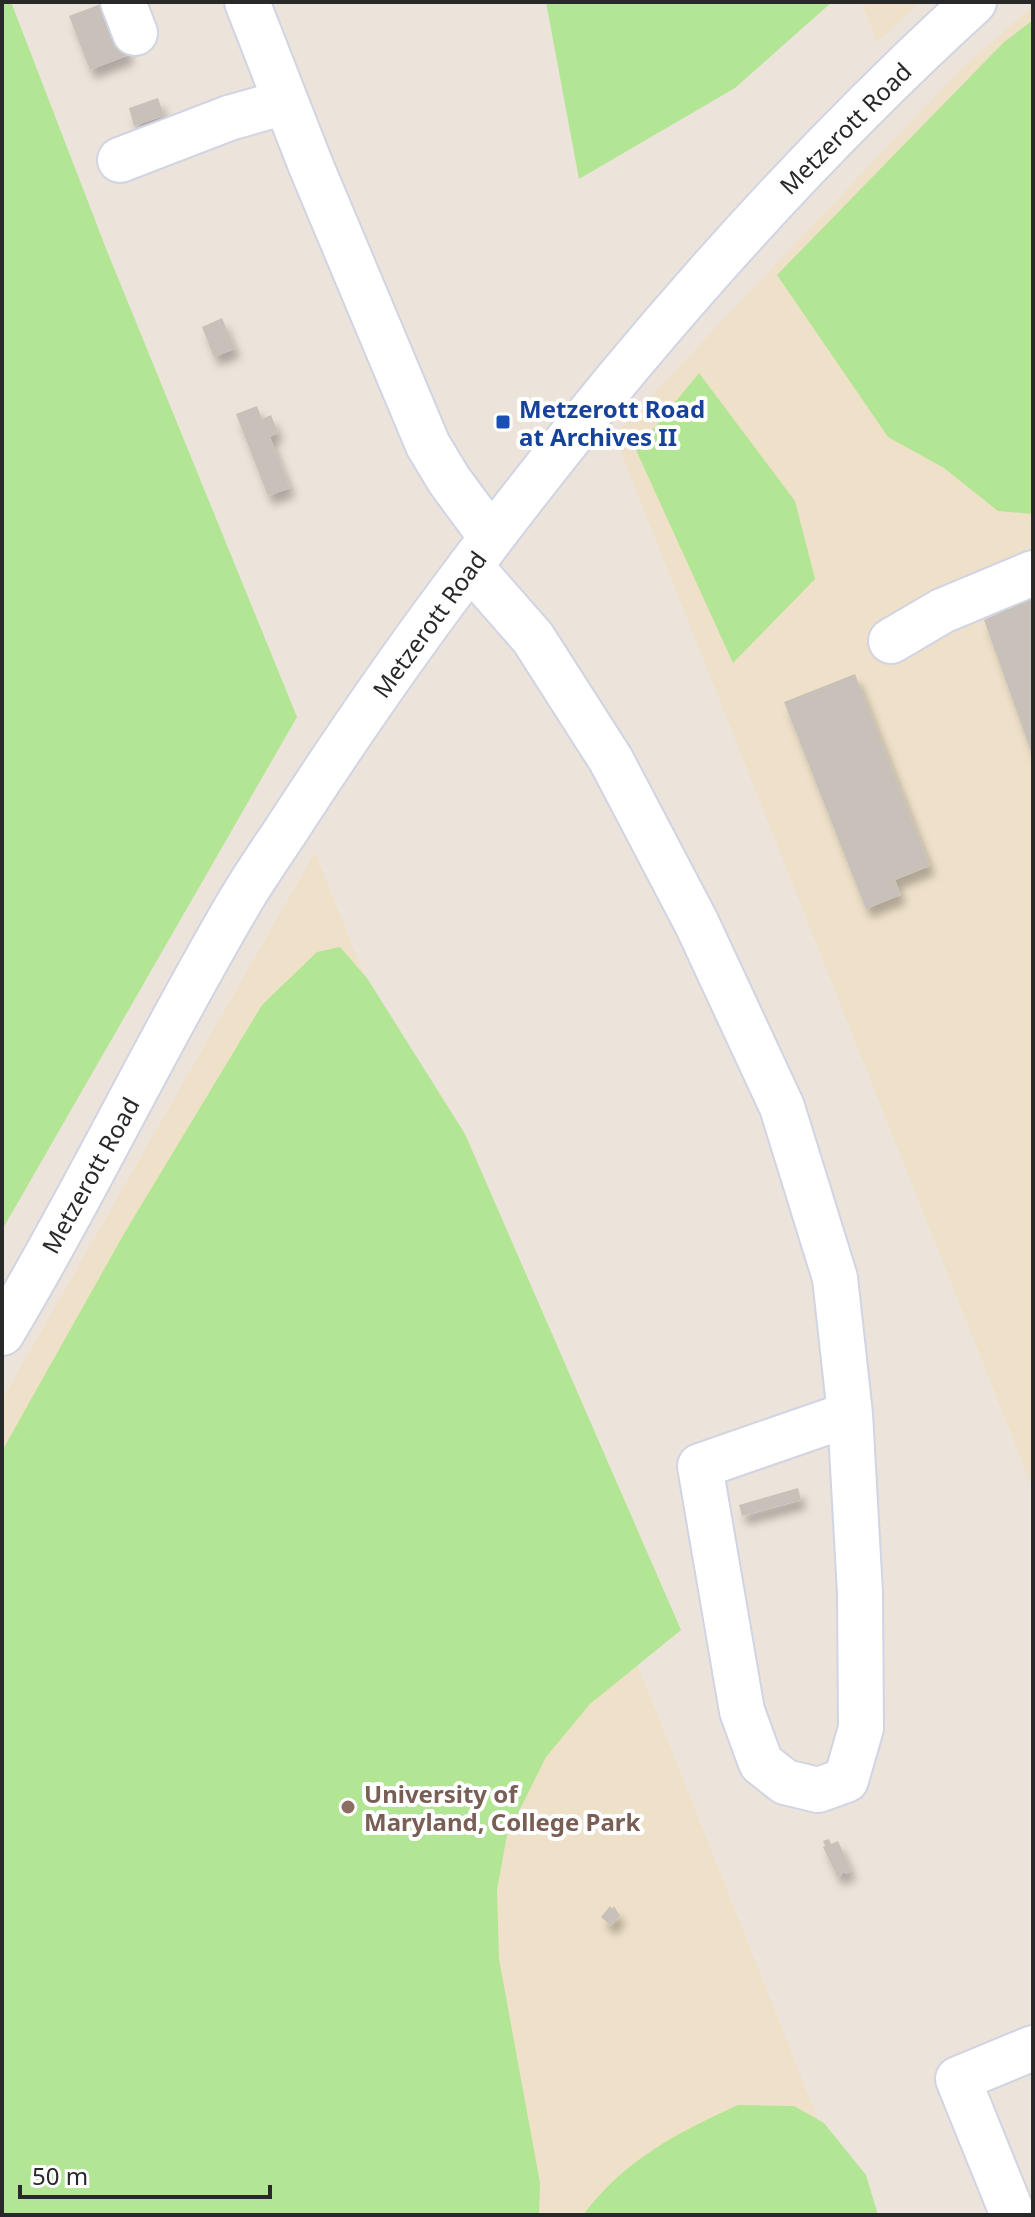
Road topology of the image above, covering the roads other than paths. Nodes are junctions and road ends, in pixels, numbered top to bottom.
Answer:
1 (247, 2) edge
2 (974, 2) edge
3 (285, 102) junction
4 (120, 160) dead end
5 (481, 552) junction
6 (1033, 573) edge
7 (891, 641) dead end
8 (2, 1333) edge
9 (850, 1414) junction
10 (1033, 2048) edge
11 (1013, 2215) edge

1 - 3 street
2 - 5 street, Metzerott Road
3 - 4 street
3 - 5 street
5 - 8 street, Metzerott Road
5 - 9 street
6 - 7 street
9 - 9 street
10 - 11 street

